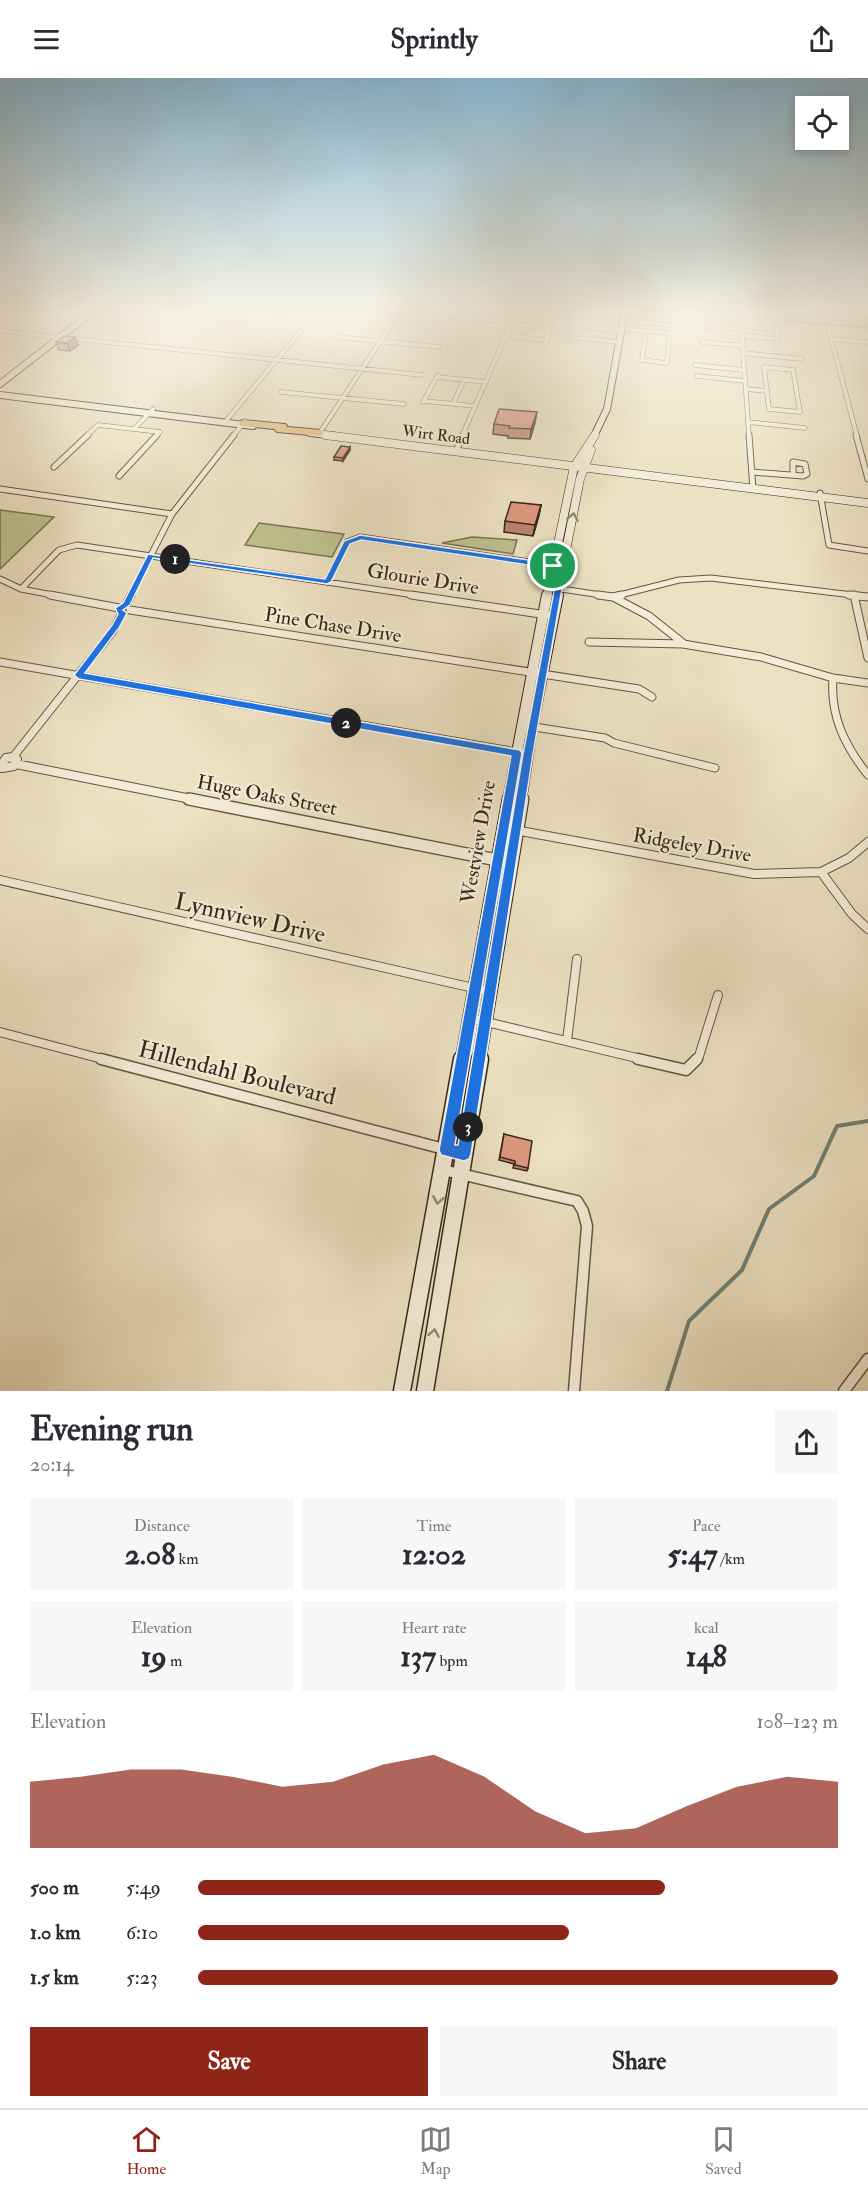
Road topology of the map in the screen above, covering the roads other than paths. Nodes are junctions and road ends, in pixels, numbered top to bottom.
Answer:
1 (16, 371) edge
2 (267, 371) edge
3 (362, 371) edge
4 (385, 371) edge
5 (491, 371) edge
6 (617, 371) edge
7 (696, 371) edge
8 (744, 371) edge
9 (764, 371) edge
10 (793, 371) edge
11 (840, 371) edge
12 (422, 375) dead end
13 (464, 380) junction
14 (486, 382) junction
15 (0, 384) edge
16 (746, 385) junction
17 (766, 390) junction
18 (281, 392) dead end
19 (0, 393) edge
20 (344, 398) junction
21 (404, 404) dead end
22 (453, 404) junction
23 (476, 406) junction
24 (151, 411) junction
25 (226, 421) junction
26 (748, 422) junction
27 (243, 423) junction
28 (805, 428) dead end
29 (134, 429) junction
30 (320, 433) junction
31 (457, 449) junction
32 (579, 466) junction
33 (54, 467) dead end
34 (752, 470) junction
35 (793, 475) dead end
36 (119, 476) dead end
37 (868, 479) edge
38 (753, 487) junction
39 (0, 489) edge
40 (820, 495) junction
41 (868, 501) edge
42 (172, 514) junction
43 (868, 551) edge
44 (151, 556) junction
45 (558, 566) junction
46 (0, 579) edge
47 (327, 582) junction
48 (553, 588) junction
49 (21, 589) junction
50 (854, 595) junction
51 (613, 597) junction
52 (868, 597) edge
53 (128, 607) junction
54 (121, 610) junction
55 (548, 615) junction
56 (589, 642) dead end
57 (683, 644) junction
58 (868, 658) edge
59 (0, 662) edge
60 (536, 674) junction
61 (79, 675) junction
62 (833, 678) junction
63 (868, 683) edge
64 (652, 696) dead end
65 (520, 724) junction
66 (532, 727) junction
67 (522, 753) junction
68 (14, 760) junction
69 (2, 766) edge
70 (715, 768) dead end
71 (868, 775) edge
72 (504, 828) junction
73 (517, 830) junction
74 (868, 842) edge
75 (505, 861) junction
76 (821, 872) junction
77 (0, 880) edge
78 (868, 929) edge
79 (577, 959) dead end
80 (475, 989) junction
81 (491, 992) junction
82 (718, 995) dead end
83 (478, 1020) junction
84 (0, 1032) edge
85 (567, 1041) junction
86 (447, 1150) junction
87 (464, 1154) junction
88 (452, 1172) junction
89 (868, 1359) edge
90 (402, 1391) edge
91 (425, 1391) edge
92 (574, 1391) edge
93 (844, 1391) edge

1 - 15 main road
2 - 25 street
3 - 20 street
4 - 12 street
5 - 14 street
6 - 32 main road, Westview Drive
7 - 16 street
8 - 16 street
9 - 17 street
10 - 17 street
11 - 37 street
13 - 14 street
13 - 22 street
13 - 22 street
14 - 23 street
16 - 17 street
16 - 26 street
18 - 20 street
19 - 24 main road, Wirt Road
20 - 21 street
20 - 30 street
22 - 23 street
23 - 31 street
24 - 25 main road, Wirt Road
24 - 29 street
25 - 27 main road, Wirt Road
26 - 28 street
26 - 34 street
27 - 30 main road, Wirt Road
27 - 42 street
29 - 33 street
29 - 36 street
30 - 31 main road, Wirt Road
30 - 32 main road, Wirt Road
31 - 32 main road, Wirt Road
32 - 38 main road, Wirt Road
32 - 45 main road, Westview Drive
34 - 35 street
34 - 38 street
38 - 40 main road, Wirt Road
39 - 42 street
40 - 41 main road, Wirt Road
40 - 43 street
42 - 44 street
44 - 47 street, Glourie Drive
44 - 49 street, Glourie Drive
44 - 53 street
45 - 47 street
45 - 48 main road, Westview Drive
46 - 49 street
47 - 55 street, Glourie Drive
48 - 51 street
48 - 55 main road, Westview Drive
49 - 54 street
50 - 51 street
50 - 52 street
50 - 58 street
51 - 57 street
53 - 54 street
53 - 60 street, Pine Chase Drive
54 - 61 street
55 - 60 main road, Westview Drive
56 - 57 street
57 - 62 street
59 - 61 street
60 - 64 street
60 - 65 main road, Westview Drive
60 - 66 main road, Westview Drive
61 - 67 street
61 - 68 street
62 - 63 street
62 - 71 street
65 - 66 street
65 - 67 main road, Westview Drive
66 - 67 main road, Westview Drive
66 - 70 street
67 - 72 main road, Westview Drive
67 - 73 main road, Westview Drive
68 - 69 street
68 - 75 street, Huge Oaks Street
72 - 73 street, Ridgeley Drive
72 - 75 main road, Westview Drive
73 - 75 main road, Westview Drive
73 - 76 street, Ridgeley Drive
74 - 76 street, Ridgeley Drive
75 - 80 main road, Westview Drive
75 - 81 main road, Westview Drive
76 - 78 street
77 - 80 street, Lynnview Drive
79 - 85 street
80 - 81 street, Lynnview Drive
80 - 83 main road, Westview Drive
81 - 83 main road, Westview Drive
82 - 85 street
83 - 85 street
83 - 86 main road, Westview Drive
83 - 87 main road, Westview Drive
84 - 86 street, Hillendahl Boulevard
86 - 87 street, Hillendahl Boulevard
86 - 88 main road, Westview Drive
87 - 88 main road, Westview Drive
88 -> 90 main road, Westview Drive
91 -> 88 main road, Westview Drive
88 - 92 street
89 - 93 street

